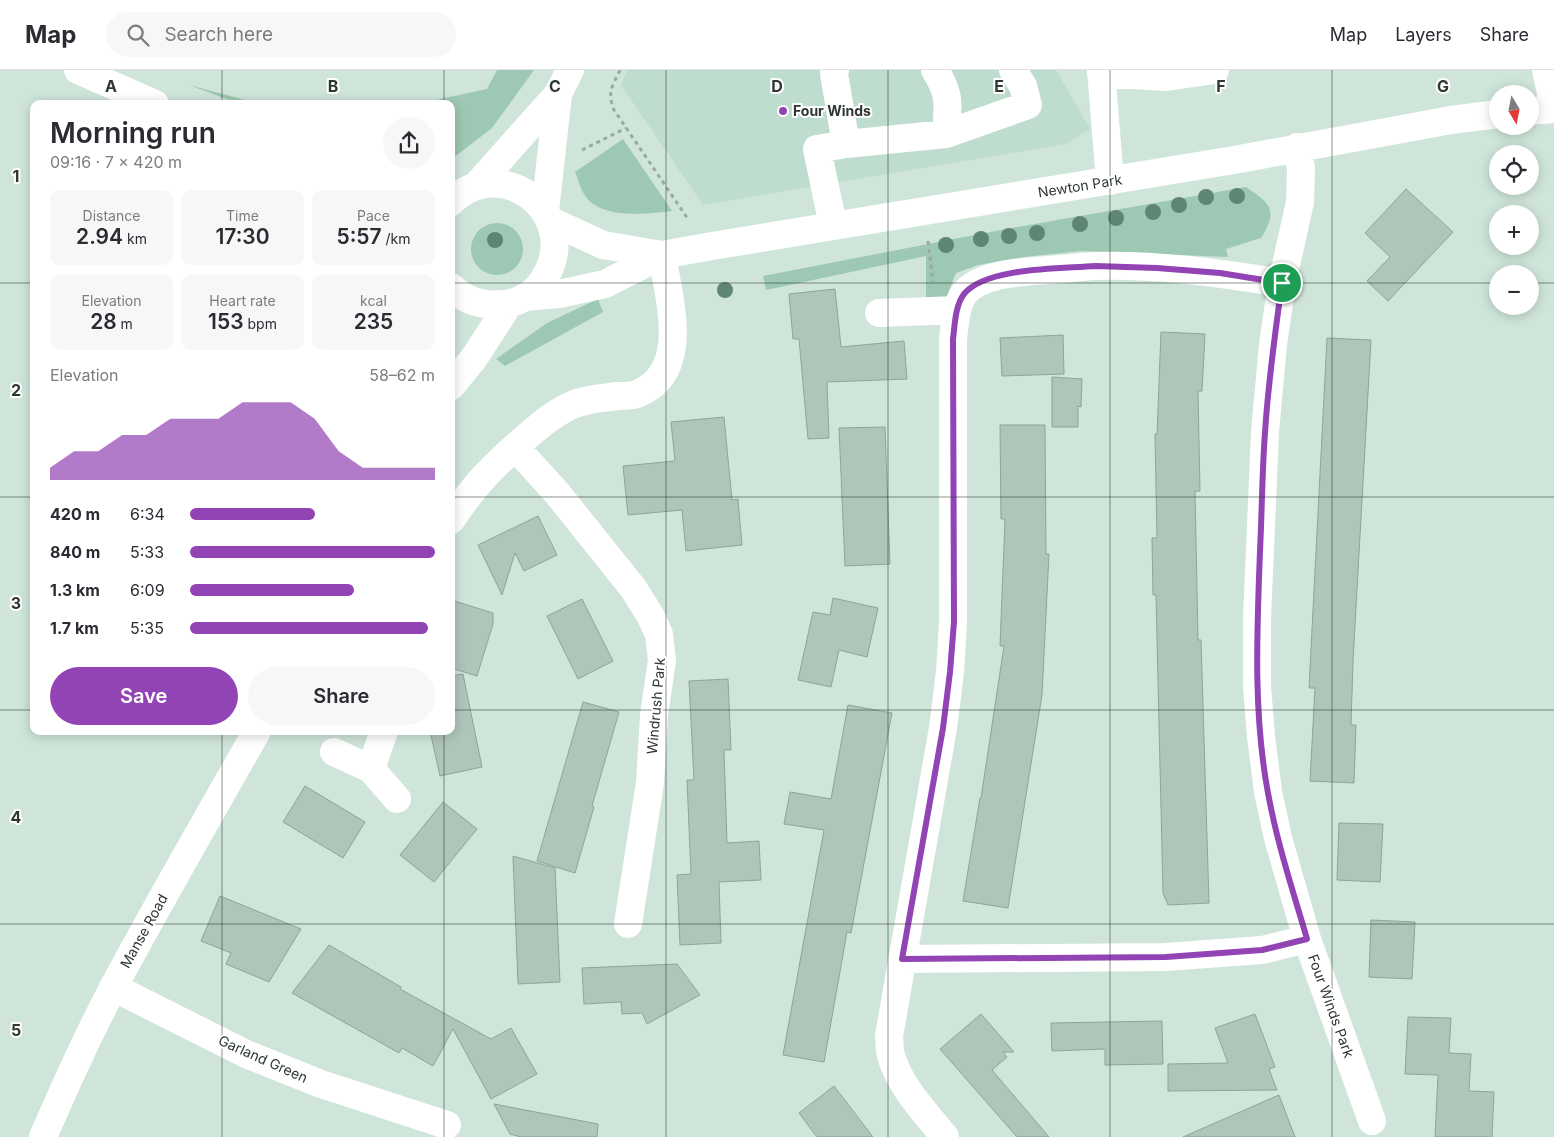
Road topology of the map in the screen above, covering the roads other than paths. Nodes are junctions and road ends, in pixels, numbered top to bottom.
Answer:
1 (78, 70) edge
2 (570, 70) edge
3 (835, 70) edge
4 (935, 70) edge
5 (1013, 70) edge
6 (1215, 70) edge
7 (1546, 70) edge
8 (1101, 71) edge
9 (558, 94) junction
10 (146, 100) edge
11 (1554, 108) edge
12 (1539, 110) edge
13 (1489, 115) edge
14 (946, 134) junction
15 (846, 144) junction
16 (1296, 148) junction
17 (1110, 181) junction
18 (459, 194) edge
19 (548, 216) junction
20 (833, 225) junction
21 (662, 255) junction
22 (1282, 283) junction
23 (455, 291) edge
24 (517, 301) junction
25 (957, 310) junction
26 (879, 313) dead end
27 (455, 381) edge
28 (515, 447) junction
29 (455, 514) edge
30 (255, 735) edge
31 (383, 735) edge
32 (334, 752) dead end
33 (371, 770) junction
34 (397, 799) dead end
35 (628, 924) dead end
36 (1307, 939) junction
37 (902, 959) junction
38 (113, 987) junction
39 (1372, 1121) dead end
40 (447, 1125) dead end
41 (415, 1127) edge
42 (43, 1137) edge
43 (945, 1137) edge

1 - 10 street
2 - 9 street
3 - 15 street
4 - 14 street
5 - 14 street
6 - 8 street
7 - 11 street
8 - 17 street
9 - 18 street
9 - 19 street
11 - 12 street
13 - 16 street, Newton Park
14 - 15 street
15 - 20 street
16 - 17 street, Newton Park
16 - 22 street, Four Winds Park
17 - 20 street, Newton Park
18 - 19 street, Newton Park
19 - 21 street, Newton Park
19 - 24 street
20 - 21 street, Newton Park
21 - 24 street, Newton Park
21 - 28 street
22 - 25 street
22 - 36 street, Four Winds Park
23 - 24 street, Newton Park
24 - 27 street
25 - 26 street
25 - 37 street
28 - 29 street
28 - 35 street, Windrush Park
30 - 38 street, Manse Road
31 - 33 street
32 - 33 street
33 - 34 street
36 - 37 street
36 - 39 street, Four Winds Park
37 - 43 street
38 - 41 street, Garland Green
38 - 42 street, Manse Road
40 - 41 street, Garland Green

